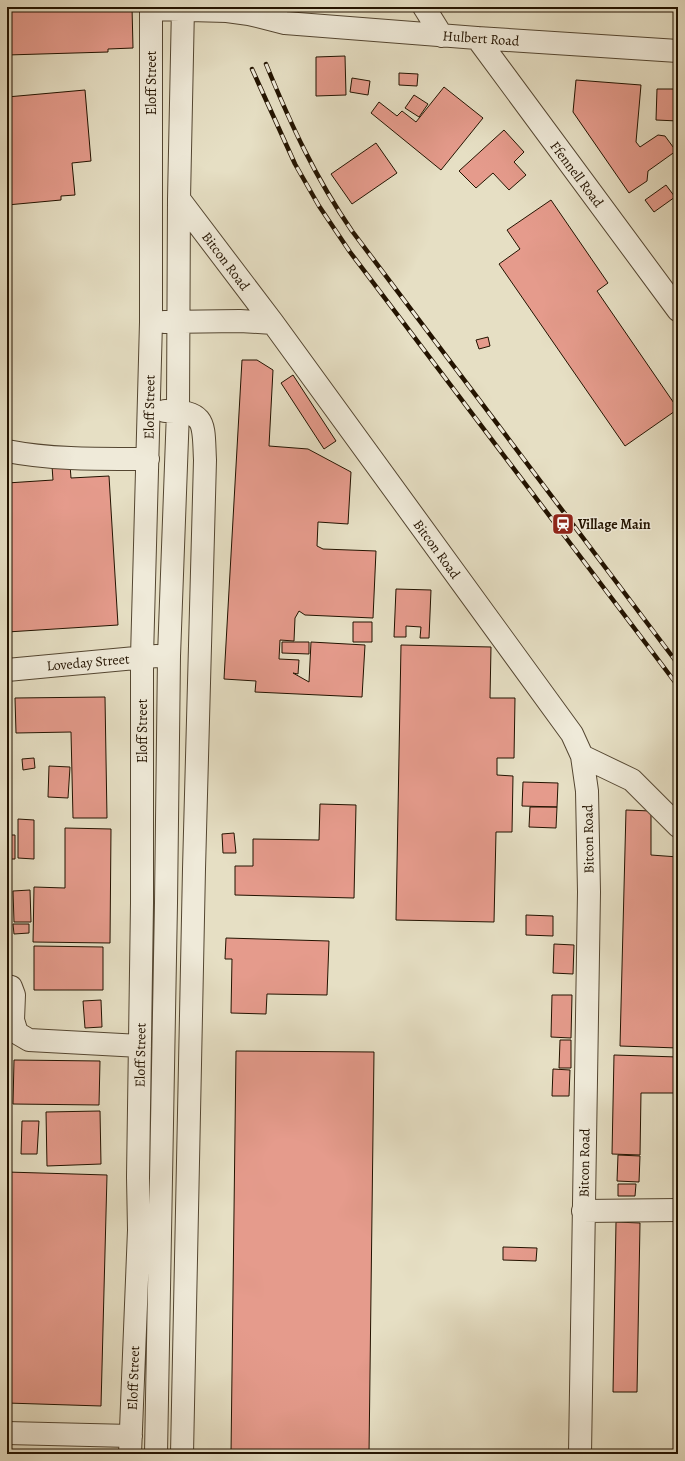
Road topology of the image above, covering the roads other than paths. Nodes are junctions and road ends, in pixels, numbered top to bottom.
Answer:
1 (424, 7) edge
2 (151, 14) edge
3 (183, 14) edge
4 (277, 18) edge
5 (442, 36) junction
6 (477, 38) junction
7 (678, 51) edge
8 (179, 199) junction
9 (678, 310) edge
10 (150, 322) junction
11 (179, 322) junction
12 (273, 323) junction
13 (149, 410) junction
14 (178, 411) junction
15 (7, 451) edge
16 (148, 459) junction
17 (169, 656) junction
18 (142, 658) junction
19 (7, 670) edge
20 (582, 756) junction
21 (678, 826) edge
22 (7, 986) edge
23 (140, 1046) junction
24 (138, 1177) junction
25 (161, 1177) junction
26 (678, 1210) edge
27 (583, 1211) junction
28 (7, 1433) edge
29 (130, 1445) edge
30 (156, 1454) edge
31 (182, 1454) edge
32 (580, 1454) edge

1 - 5 street
2 - 3 street, Hulbert Road
2 - 10 street, Eloff Street
3 - 4 street, Hulbert Road
3 - 8 street, Eloff Street
4 - 5 street, Hulbert Road
5 - 6 street, Hulbert Road
6 - 7 street, Hulbert Road
6 - 9 street, Ffennell Road
8 - 11 street, Eloff Street
8 - 12 street, Bitcon Road
10 - 11 street
10 - 13 street, Eloff Street
11 - 12 street
11 - 14 street, Eloff Street
12 - 20 street, Bitcon Road
13 - 14 street
13 - 16 street, Eloff Street
14 - 17 street, Eloff Street
14 - 31 street
15 - 16 street
16 - 18 street, Eloff Street
17 - 18 street, Loveday Street
17 - 25 street, Eloff Street
18 - 19 street, Loveday Street
18 - 23 street, Eloff Street
20 - 21 street
20 - 27 street, Bitcon Road
22 - 23 street
23 - 24 street, Eloff Street
24 - 25 street
24 - 29 street, Eloff Street
25 - 30 street, Eloff Street
26 - 27 street
27 - 32 street, Bitcon Road
28 - 29 street

